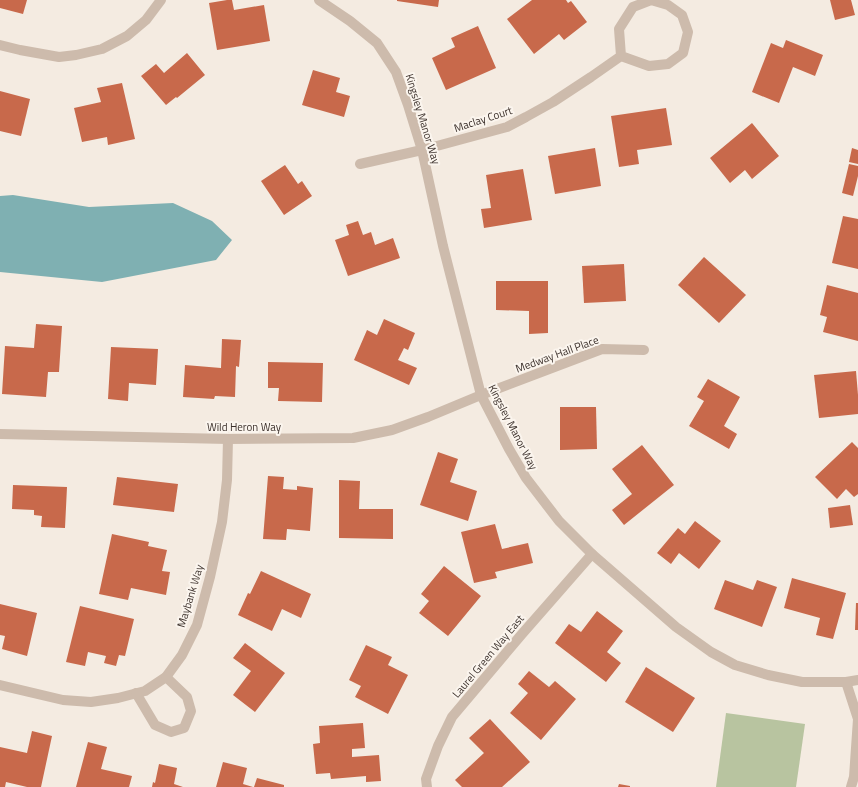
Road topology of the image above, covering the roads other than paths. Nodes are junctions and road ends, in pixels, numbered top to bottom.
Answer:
1 (161, 0) edge
2 (319, 0) edge
3 (0, 45) edge
4 (621, 56) junction
5 (422, 150) junction
6 (360, 164) dead end
7 (644, 350) dead end
8 (481, 395) junction
9 (0, 434) edge
10 (228, 439) junction
11 (592, 554) junction
12 (166, 677) junction
13 (858, 680) edge
14 (846, 682) junction
15 (0, 685) edge
16 (136, 693) junction
17 (427, 787) edge
18 (851, 787) edge

1 - 3 street
2 - 5 street, Kingsley Manor Way
4 - 4 street
4 - 5 street, Maclay Court
5 - 6 street, Maclay Court
5 - 8 street, Kingsley Manor Way
7 - 8 street, Medway Hall Place
8 - 10 street, Wild Heron Way
8 - 11 street, Kingsley Manor Way
9 - 10 street, Wild Heron Way
10 - 12 street, Maybank Way
11 - 14 street, Kingsley Manor Way
11 - 17 street, Laurel Green Way East
12 - 16 street, Maybank Way
12 - 16 street
13 - 14 street, Kingsley Manor Way
14 - 18 street
15 - 16 street, Maybank Way

